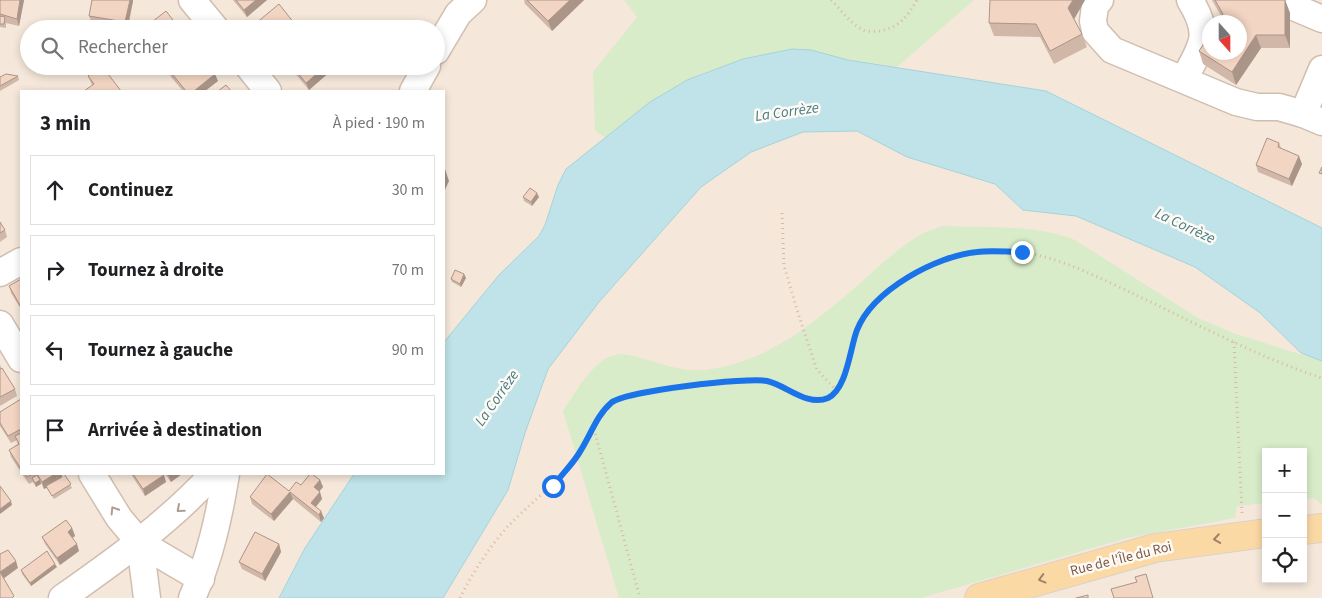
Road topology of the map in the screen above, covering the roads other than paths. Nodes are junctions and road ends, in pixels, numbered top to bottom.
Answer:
1 (192, 0) edge
2 (1100, 0) edge
3 (1190, 0) edge
4 (1277, 0) edge
5 (459, 5) edge
6 (1322, 19) edge
7 (209, 20) edge
8 (445, 33) edge
9 (1322, 69) edge
10 (255, 75) edge
11 (422, 75) edge
12 (1184, 79) junction
13 (267, 90) edge
14 (413, 90) edge
15 (1313, 118) edge
16 (20, 262) edge
17 (0, 273) edge
18 (0, 324) edge
19 (20, 357) edge
20 (93, 475) edge
21 (212, 475) edge
22 (226, 475) edge
23 (1322, 528) edge
24 (1307, 530) edge
25 (1254, 534) edge
26 (140, 542) junction
27 (196, 588) edge
28 (1016, 593) edge
29 (62, 598) edge
30 (147, 598) edge
31 (978, 598) edge

1 - 7 street
2 - 12 street
3 - 12 street
4 - 6 street
5 - 8 street
9 - 15 street
10 - 13 street
11 - 14 street
12 - 15 street
16 - 17 street
18 - 19 street
26 -> 20 street
21 -> 26 street
22 - 27 street
23 - 24 main road
25 -> 28 main road, Rue de l'Île du Roi
26 - 27 street
26 - 29 street
26 - 30 street
28 - 31 main road, Rue de l'Île du Roi

